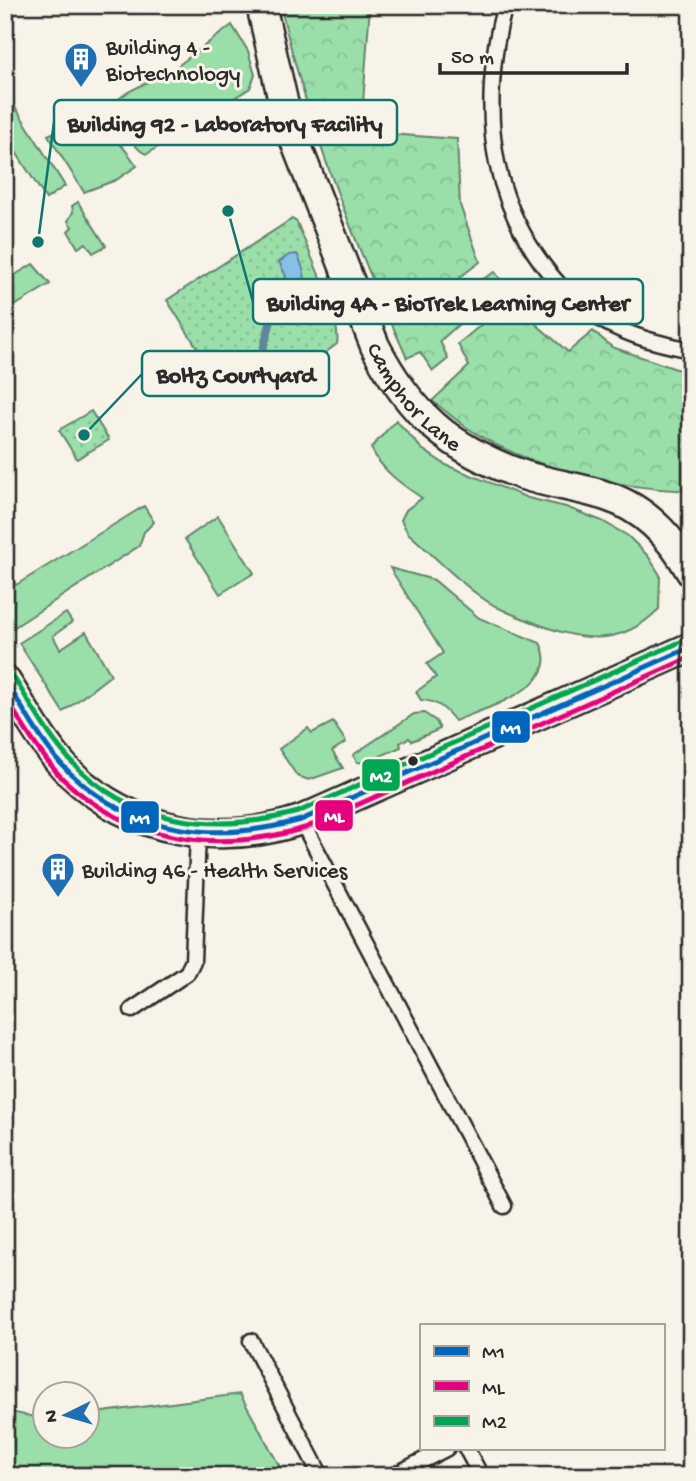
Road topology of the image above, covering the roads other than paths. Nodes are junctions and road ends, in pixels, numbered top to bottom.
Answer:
1 (261, 5) edge
2 (505, 5) edge
3 (691, 350) edge
4 (691, 572) edge
5 (691, 647) edge
6 (5, 680) edge
7 (301, 820) junction
8 (198, 833) junction
9 (132, 1010) dead end
10 (504, 1206) dead end
11 (251, 1341) dead end
12 (443, 1450) edge
13 (467, 1450) edge
14 (321, 1476) edge
15 (393, 1476) edge
16 (481, 1476) edge

1 - 4 street, Camphor Lane
2 - 3 lane
5 - 7 street
6 - 8 street
7 - 8 street
7 - 10 lane
8 - 9 lane
11 - 14 lane
12 - 15 lane
13 - 16 lane

